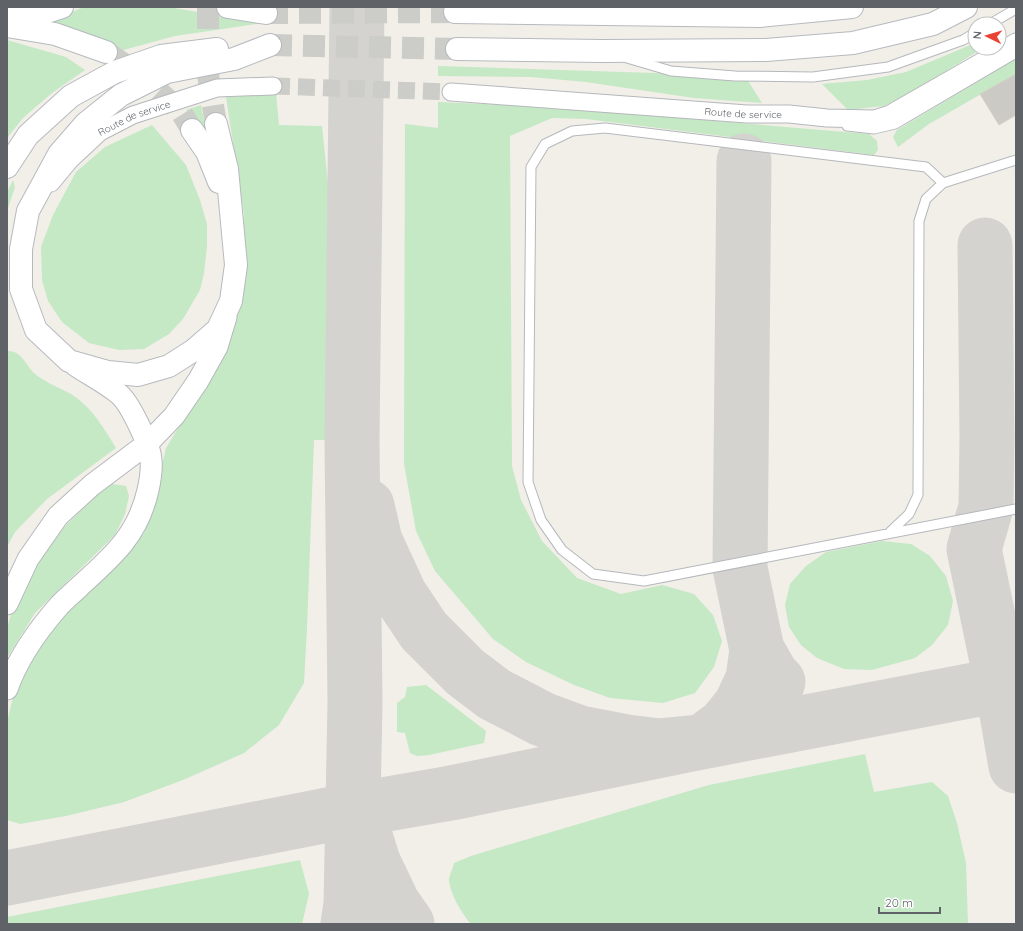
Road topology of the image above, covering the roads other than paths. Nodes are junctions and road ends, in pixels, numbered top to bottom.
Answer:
1 (62, 7) edge
2 (228, 7) edge
3 (852, 7) edge
4 (966, 7) edge
5 (1016, 9) edge
6 (257, 10) tunnel mouth
7 (604, 10) edge
8 (454, 12) tunnel mouth
9 (1004, 16) edge
10 (7, 18) edge
11 (7, 26) edge
12 (967, 38) edge
13 (1016, 42) edge
14 (457, 49) tunnel mouth
15 (602, 51) junction
16 (106, 52) tunnel mouth
17 (1016, 53) edge
18 (273, 86) tunnel mouth
19 (451, 92) tunnel mouth
20 (789, 114) junction
21 (216, 124) tunnel mouth
22 (192, 130) tunnel mouth
23 (1016, 160) edge
24 (7, 167) edge
25 (943, 183) junction
26 (28, 211) junction
27 (231, 215) junction
28 (231, 301) junction
29 (69, 361) junction
30 (148, 443) junction
31 (1016, 509) edge
32 (890, 532) junction
33 (7, 604) edge
34 (7, 689) edge

1 - 10 main road
2 - 6 main road
3 - 7 main road
4 - 15 main road
5 - 9 lane
7 - 8 main road
11 - 16 main road
12 - 15 lane
13 - 20 street, Route de service
14 - 15 main road
17 - 20 lane
18 - 26 street, Route de service
19 - 20 street, Route de service
21 - 27 main road
22 - 27 main road
23 - 25 lane
24 - 26 main road
25 - 32 lane
25 - 32 lane
26 - 29 main road
27 - 28 main road
28 - 29 main road
28 - 30 street
29 - 30 street
30 - 33 street
30 - 34 street
31 - 32 lane

